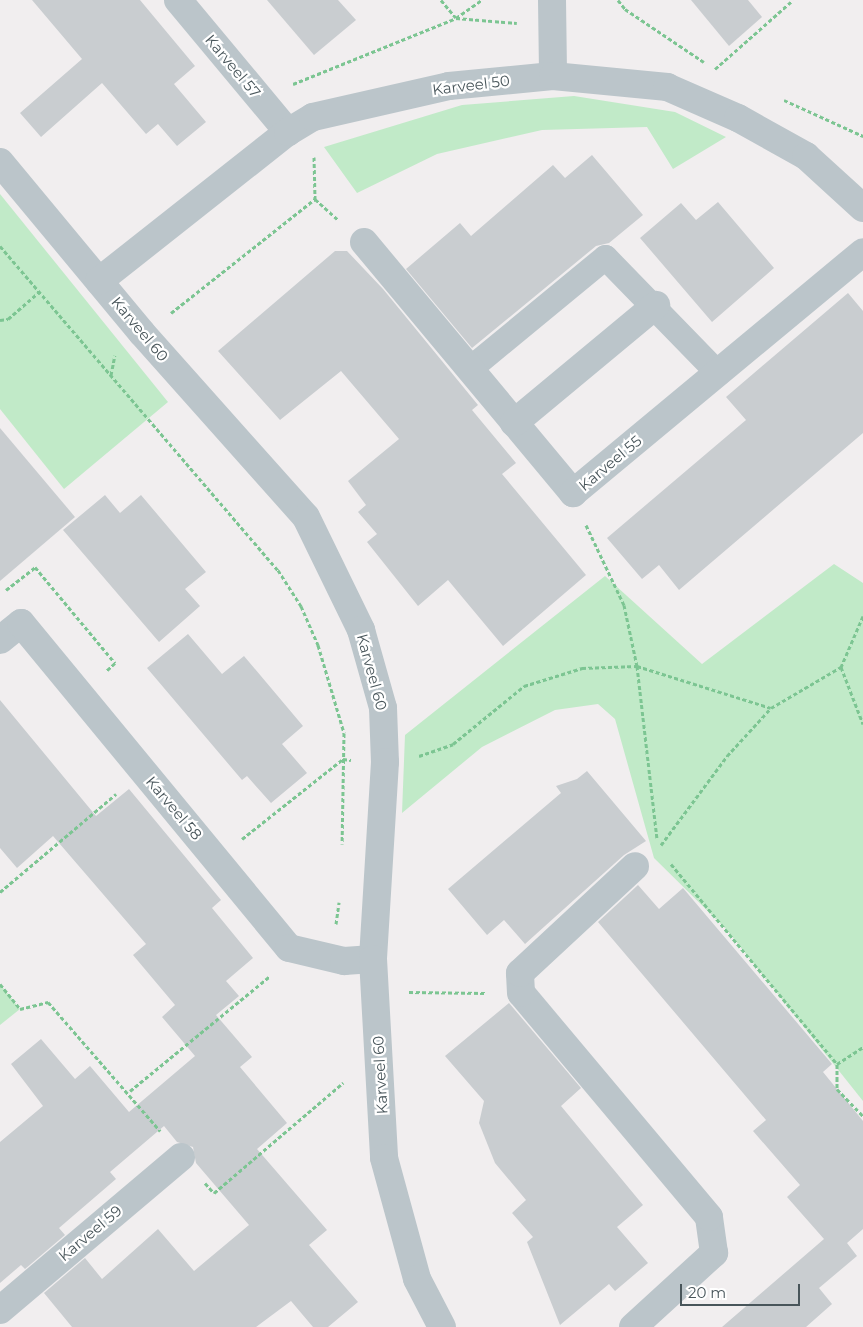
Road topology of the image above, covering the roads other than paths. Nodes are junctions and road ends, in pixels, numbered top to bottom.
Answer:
1 (178, 0) edge
2 (552, 13) edge
3 (553, 76) junction
4 (288, 132) junction
5 (0, 162) edge
6 (863, 208) edge
7 (364, 242) road end
8 (863, 252) edge
9 (99, 281) junction
10 (656, 305) junction
11 (469, 368) junction
12 (718, 373) junction
13 (514, 423) junction
14 (0, 640) edge
15 (635, 866) road end
16 (373, 960) junction
17 (181, 1157) road end
18 (0, 1310) edge
19 (442, 1327) edge
20 (633, 1327) edge

1 - 4 street, Karveel 57
2 - 3 street
3 - 4 street, Karveel 50
3 - 6 street, Karveel 50
4 - 9 street, Karveel 50
5 - 9 street, Karveel 60
7 - 11 street, Karveel 55
8 - 12 street, Karveel 55
9 - 16 street, Karveel 60
10 - 11 street
10 - 12 street
10 - 13 street
11 - 13 street, Karveel 55
12 - 13 street, Karveel 55
14 - 16 street, Karveel 58
15 - 20 street
16 - 19 street, Karveel 60
17 - 18 street, Karveel 59

